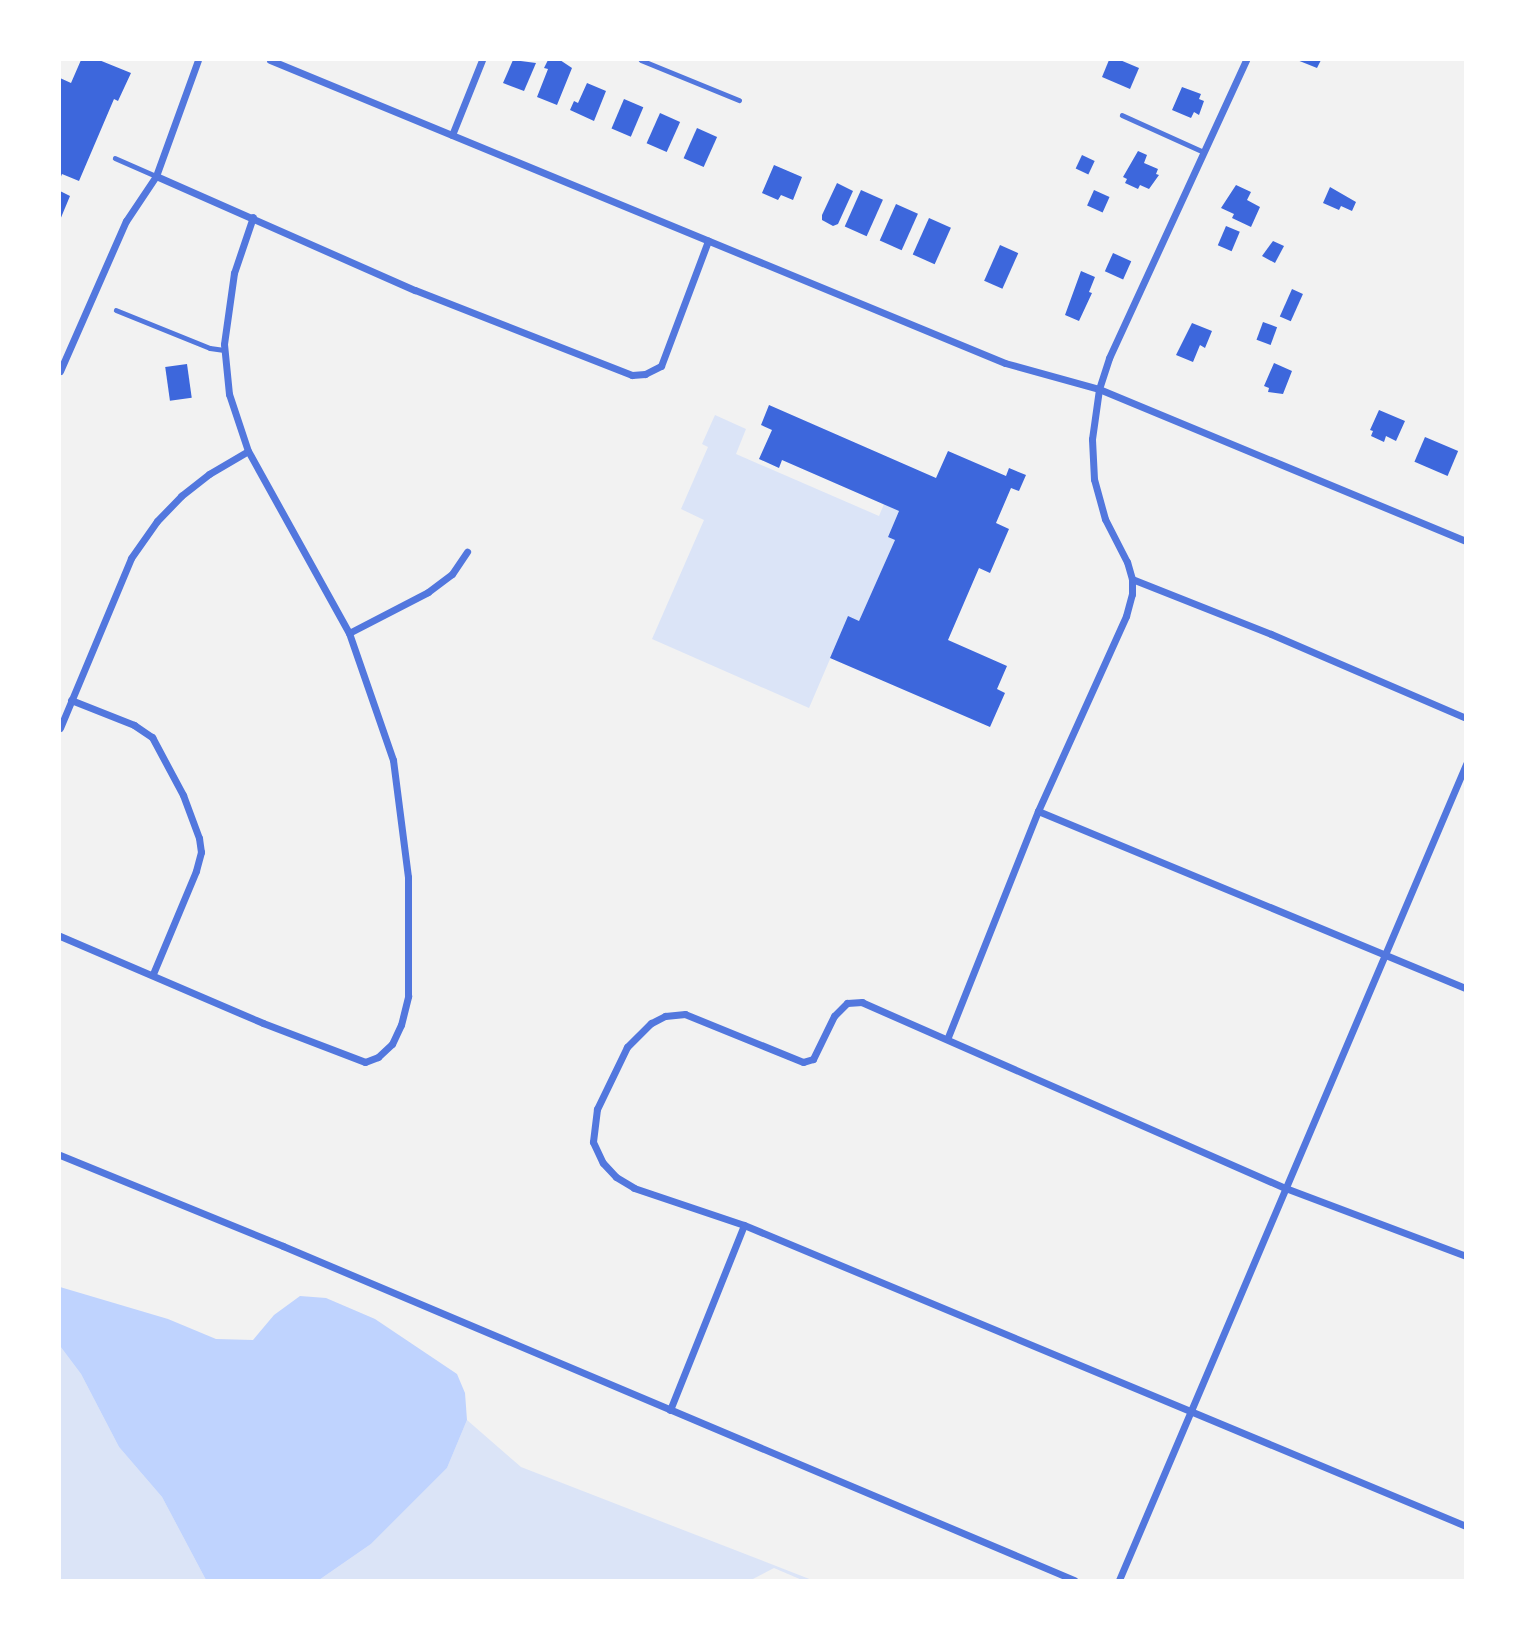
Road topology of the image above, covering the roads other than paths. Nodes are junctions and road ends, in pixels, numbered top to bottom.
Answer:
1 (198, 60) edge
2 (270, 60) edge
3 (482, 60) edge
4 (641, 60) edge
5 (1245, 60) edge
6 (739, 100) dead end
7 (1122, 115) dead end
8 (452, 135) junction
9 (1205, 152) junction
10 (114, 158) dead end
11 (156, 176) junction
12 (253, 217) junction
13 (708, 241) junction
14 (116, 310) dead end
15 (225, 350) junction
16 (60, 370) edge
17 (1099, 389) junction
18 (248, 451) junction
19 (1465, 541) edge
20 (467, 552) dead end
21 (1132, 579) junction
22 (349, 632) junction
23 (71, 700) junction
24 (1465, 718) edge
25 (60, 729) edge
26 (1465, 764) edge
27 (1038, 811) junction
28 (60, 936) edge
29 (1384, 955) junction
30 (153, 974) junction
31 (1465, 988) edge
32 (948, 1037) junction
33 (60, 1155) edge
34 (1285, 1188) junction
35 (744, 1225) junction
36 (1465, 1256) edge
37 (670, 1410) junction
38 (1189, 1412) junction
39 (1465, 1526) edge
40 (1074, 1580) edge
41 (1119, 1580) edge

1 - 11 street
2 - 8 street
3 - 8 street
4 - 6 lane
5 - 9 street
7 - 9 lane
8 - 13 street
9 - 17 street
10 - 11 lane
11 - 12 street
11 - 16 street
12 - 13 street
12 - 15 street
13 - 17 street
14 - 15 lane
15 - 18 street
17 - 19 street
17 - 21 street
18 - 22 street
18 - 23 street
20 - 22 street
21 - 24 street
21 - 27 street
22 - 30 street
23 - 25 street
23 - 30 street
26 - 29 street
27 - 29 street
27 - 32 street
28 - 30 street
29 - 31 street
29 - 34 street
32 - 34 street
32 - 35 street
33 - 37 street
34 - 36 street
34 - 38 street
35 - 37 street
35 - 38 street
37 - 40 street
38 - 39 street
38 - 41 street

